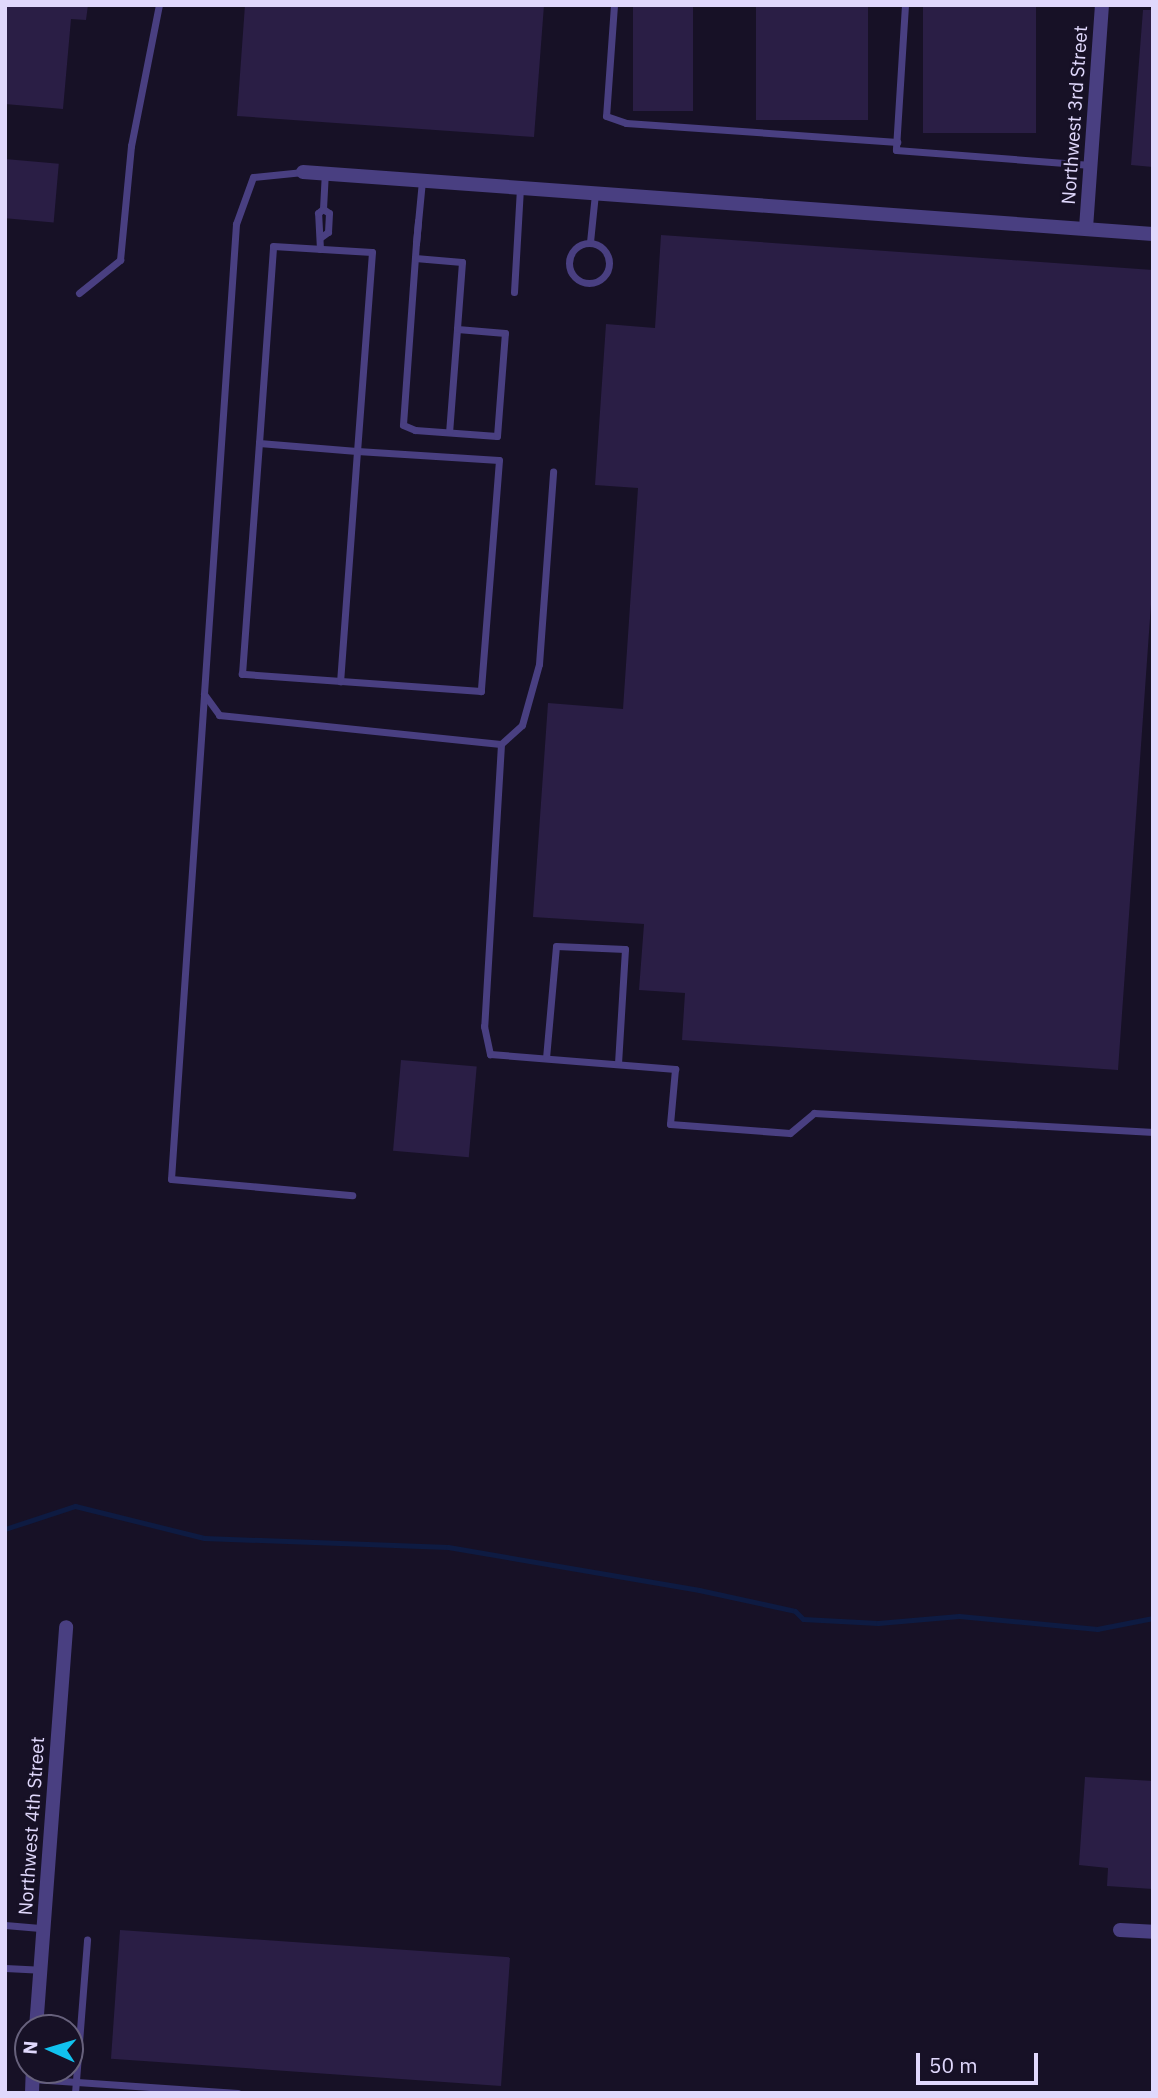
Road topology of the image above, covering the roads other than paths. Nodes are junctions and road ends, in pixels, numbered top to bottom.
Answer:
1 (159, 5) edge
2 (614, 5) edge
3 (905, 5) edge
4 (1102, 5) edge
5 (897, 142) junction
6 (1091, 165) junction
7 (303, 173) joint
8 (325, 174) junction
9 (422, 181) junction
10 (520, 188) junction
11 (595, 193) junction
12 (1086, 228) junction
13 (1153, 234) edge
14 (590, 242) junction
15 (320, 249) junction
16 (415, 257) junction
17 (514, 292) dead end
18 (79, 293) dead end
19 (457, 329) junction
20 (449, 432) junction
21 (259, 443) junction
22 (357, 451) junction
23 (553, 472) dead end
24 (340, 681) junction
25 (204, 694) junction
26 (501, 744) junction
27 (546, 1058) junction
28 (618, 1063) junction
29 (1153, 1132) edge
30 (352, 1195) dead end
31 (66, 1627) dead end
32 (5, 1925) edge
33 (44, 1928) junction
34 (1120, 1930) dead end
35 (1153, 1932) edge
36 (87, 1940) dead end
37 (5, 1968) edge
38 (40, 1970) junction
39 (37, 2014) edge
40 (81, 2014) edge
41 (84, 2083) edge
42 (217, 2092) edge
43 (238, 2093) edge

1 - 18 lane
2 - 5 lane
3 - 5 lane
4 - 6 street, Northwest 3rd Street
5 - 6 lane
6 - 12 street, Northwest 3rd Street
7 - 8 street
7 - 25 lane
8 - 9 street
8 - 15 lane
9 - 10 street
9 - 16 lane
10 - 11 street
10 - 17 lane
11 - 12 street
11 - 14 lane
12 - 13 street
14 - 14 lane
15 - 21 lane
15 - 22 lane
16 - 19 lane
16 - 20 lane
19 - 20 lane
19 - 20 lane
21 - 22 lane
21 - 24 lane
22 - 24 lane
22 - 24 lane
23 - 26 lane
25 - 26 lane
25 - 30 lane
26 - 27 lane
27 - 28 lane
27 - 28 lane
28 - 29 lane
31 - 33 street, Northwest 4th Street
32 - 33 lane
33 - 38 street, Northwest 4th Street
34 - 35 street
36 - 40 lane
37 - 38 lane
38 - 39 street, Northwest 4th Street
41 - 42 lane
42 - 43 lane

